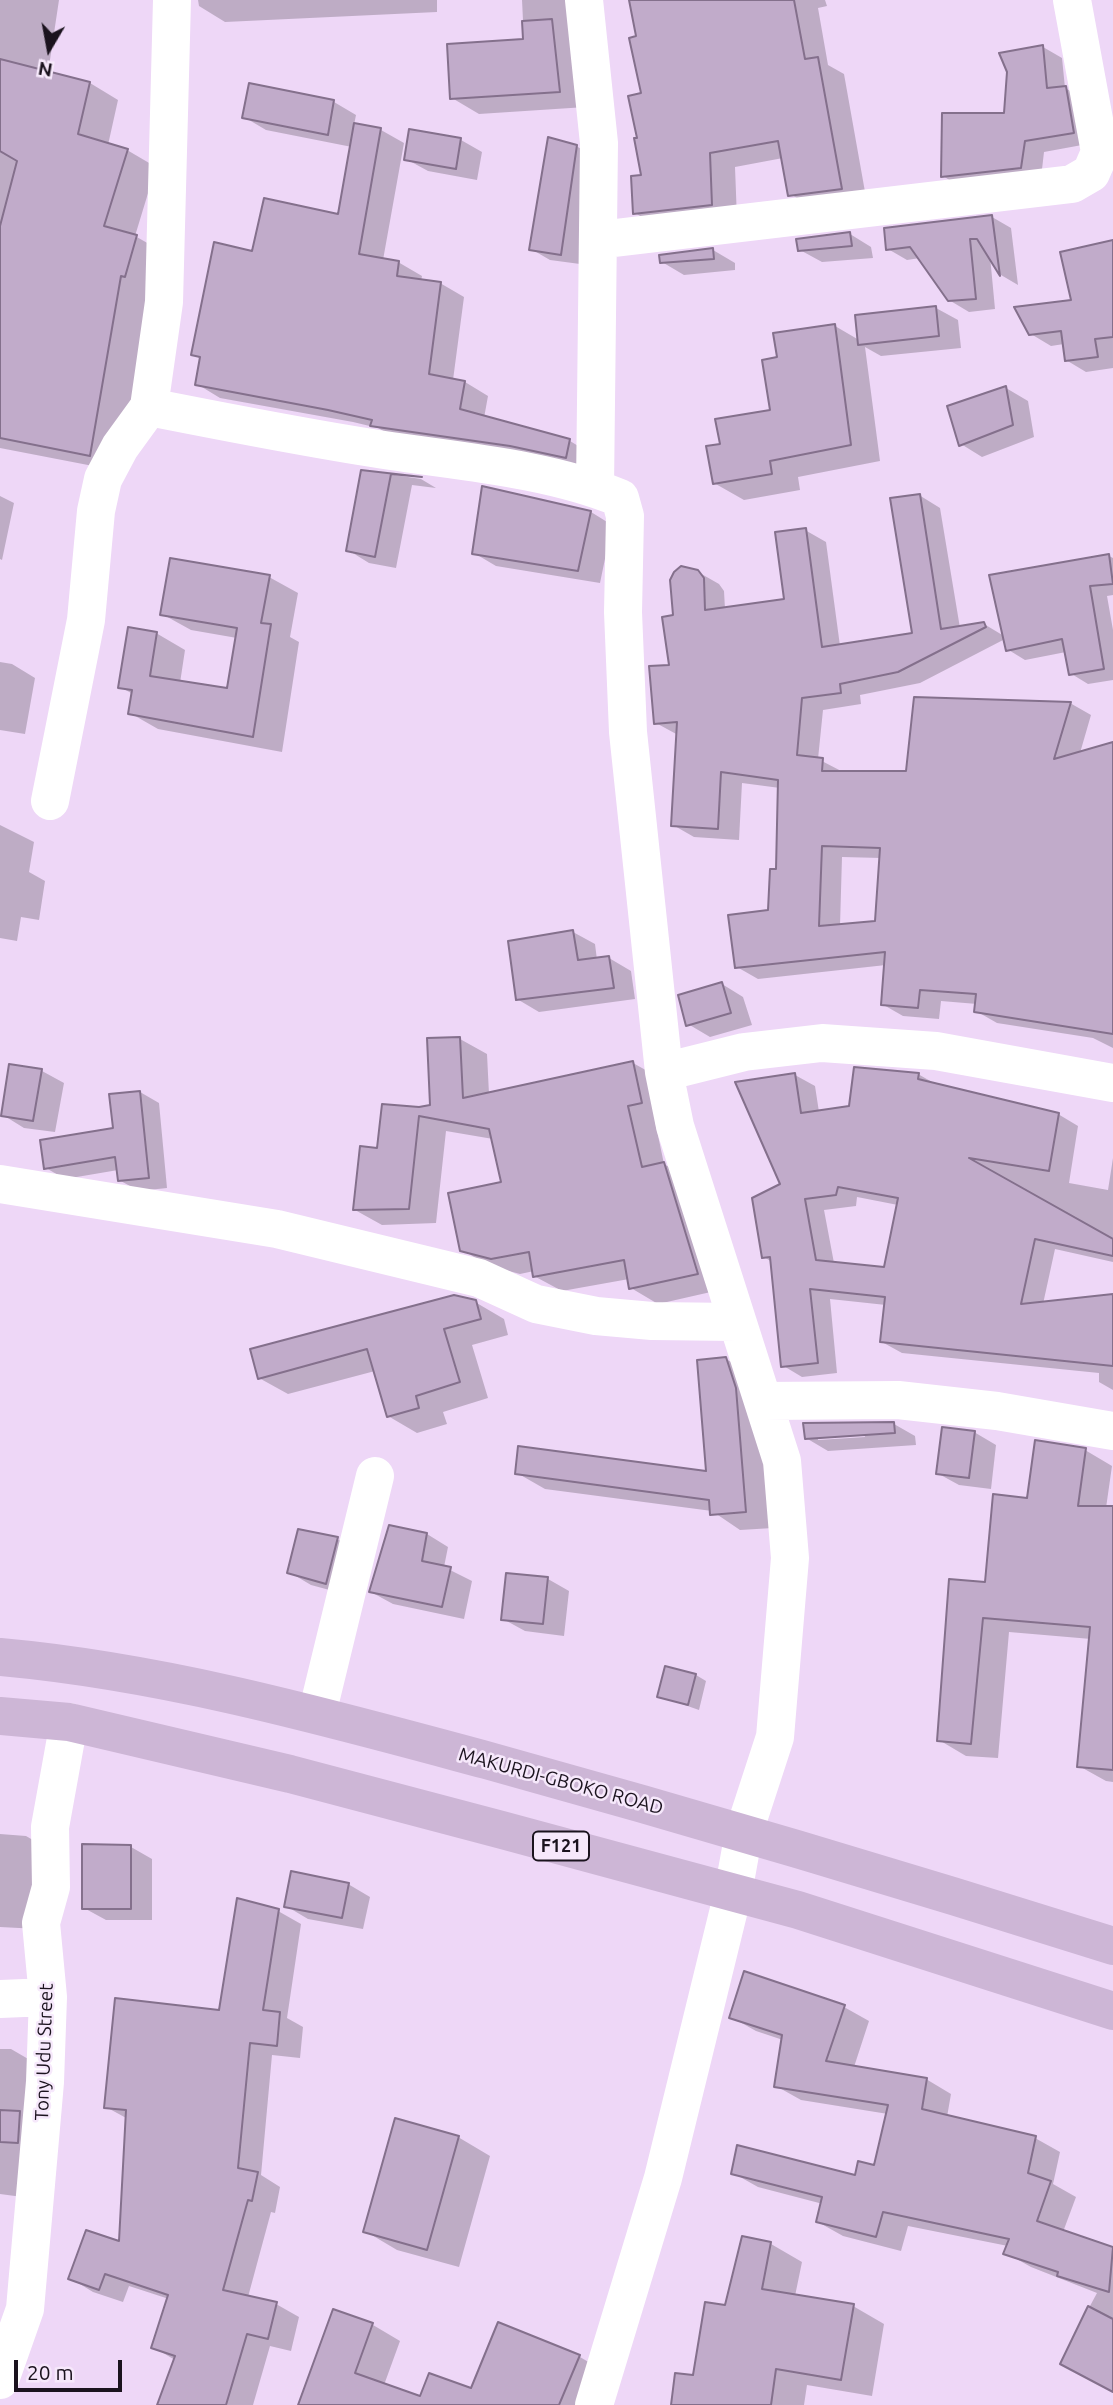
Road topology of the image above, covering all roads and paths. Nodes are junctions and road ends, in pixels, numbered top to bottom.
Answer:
1 (172, 0) edge
2 (584, 0) edge
3 (1072, 0) edge
4 (598, 240) junction
5 (149, 407) junction
6 (595, 488) junction
7 (50, 801) dead end
8 (664, 1072) junction
9 (1113, 1083) edge
10 (0, 1184) edge
11 (737, 1322) junction
12 (763, 1401) junction
13 (1113, 1431) edge
14 (374, 1476) dead end
15 (0, 1657) edge
16 (317, 1714) junction
17 (0, 1716) edge
18 (69, 1722) junction
19 (744, 1832) junction
20 (733, 1893) junction
21 (1113, 1946) edge
22 (48, 1997) junction
23 (0, 1999) edge
24 (1113, 2011) edge
25 (0, 2380) edge
26 (594, 2405) edge

1 - 5 street
2 - 4 street
3 - 4 street
4 - 6 street
5 - 6 street
5 - 7 street
6 - 8 street
8 - 9 street
8 - 11 street
10 - 11 street
11 - 12 street
12 - 13 street
12 - 19 street
14 - 16 street
15 - 16 main road, MAKURDI-GBOKO ROAD
16 - 19 main road, MAKURDI-GBOKO ROAD
17 - 18 main road, F121
18 - 20 main road, F121
18 - 22 street, Tony Udu Street
19 - 20 street
19 - 21 main road, MAKURDI-GBOKO ROAD
20 - 24 main road, F121
20 - 26 street
22 - 23 street
22 - 25 street, Tony Udu Street

